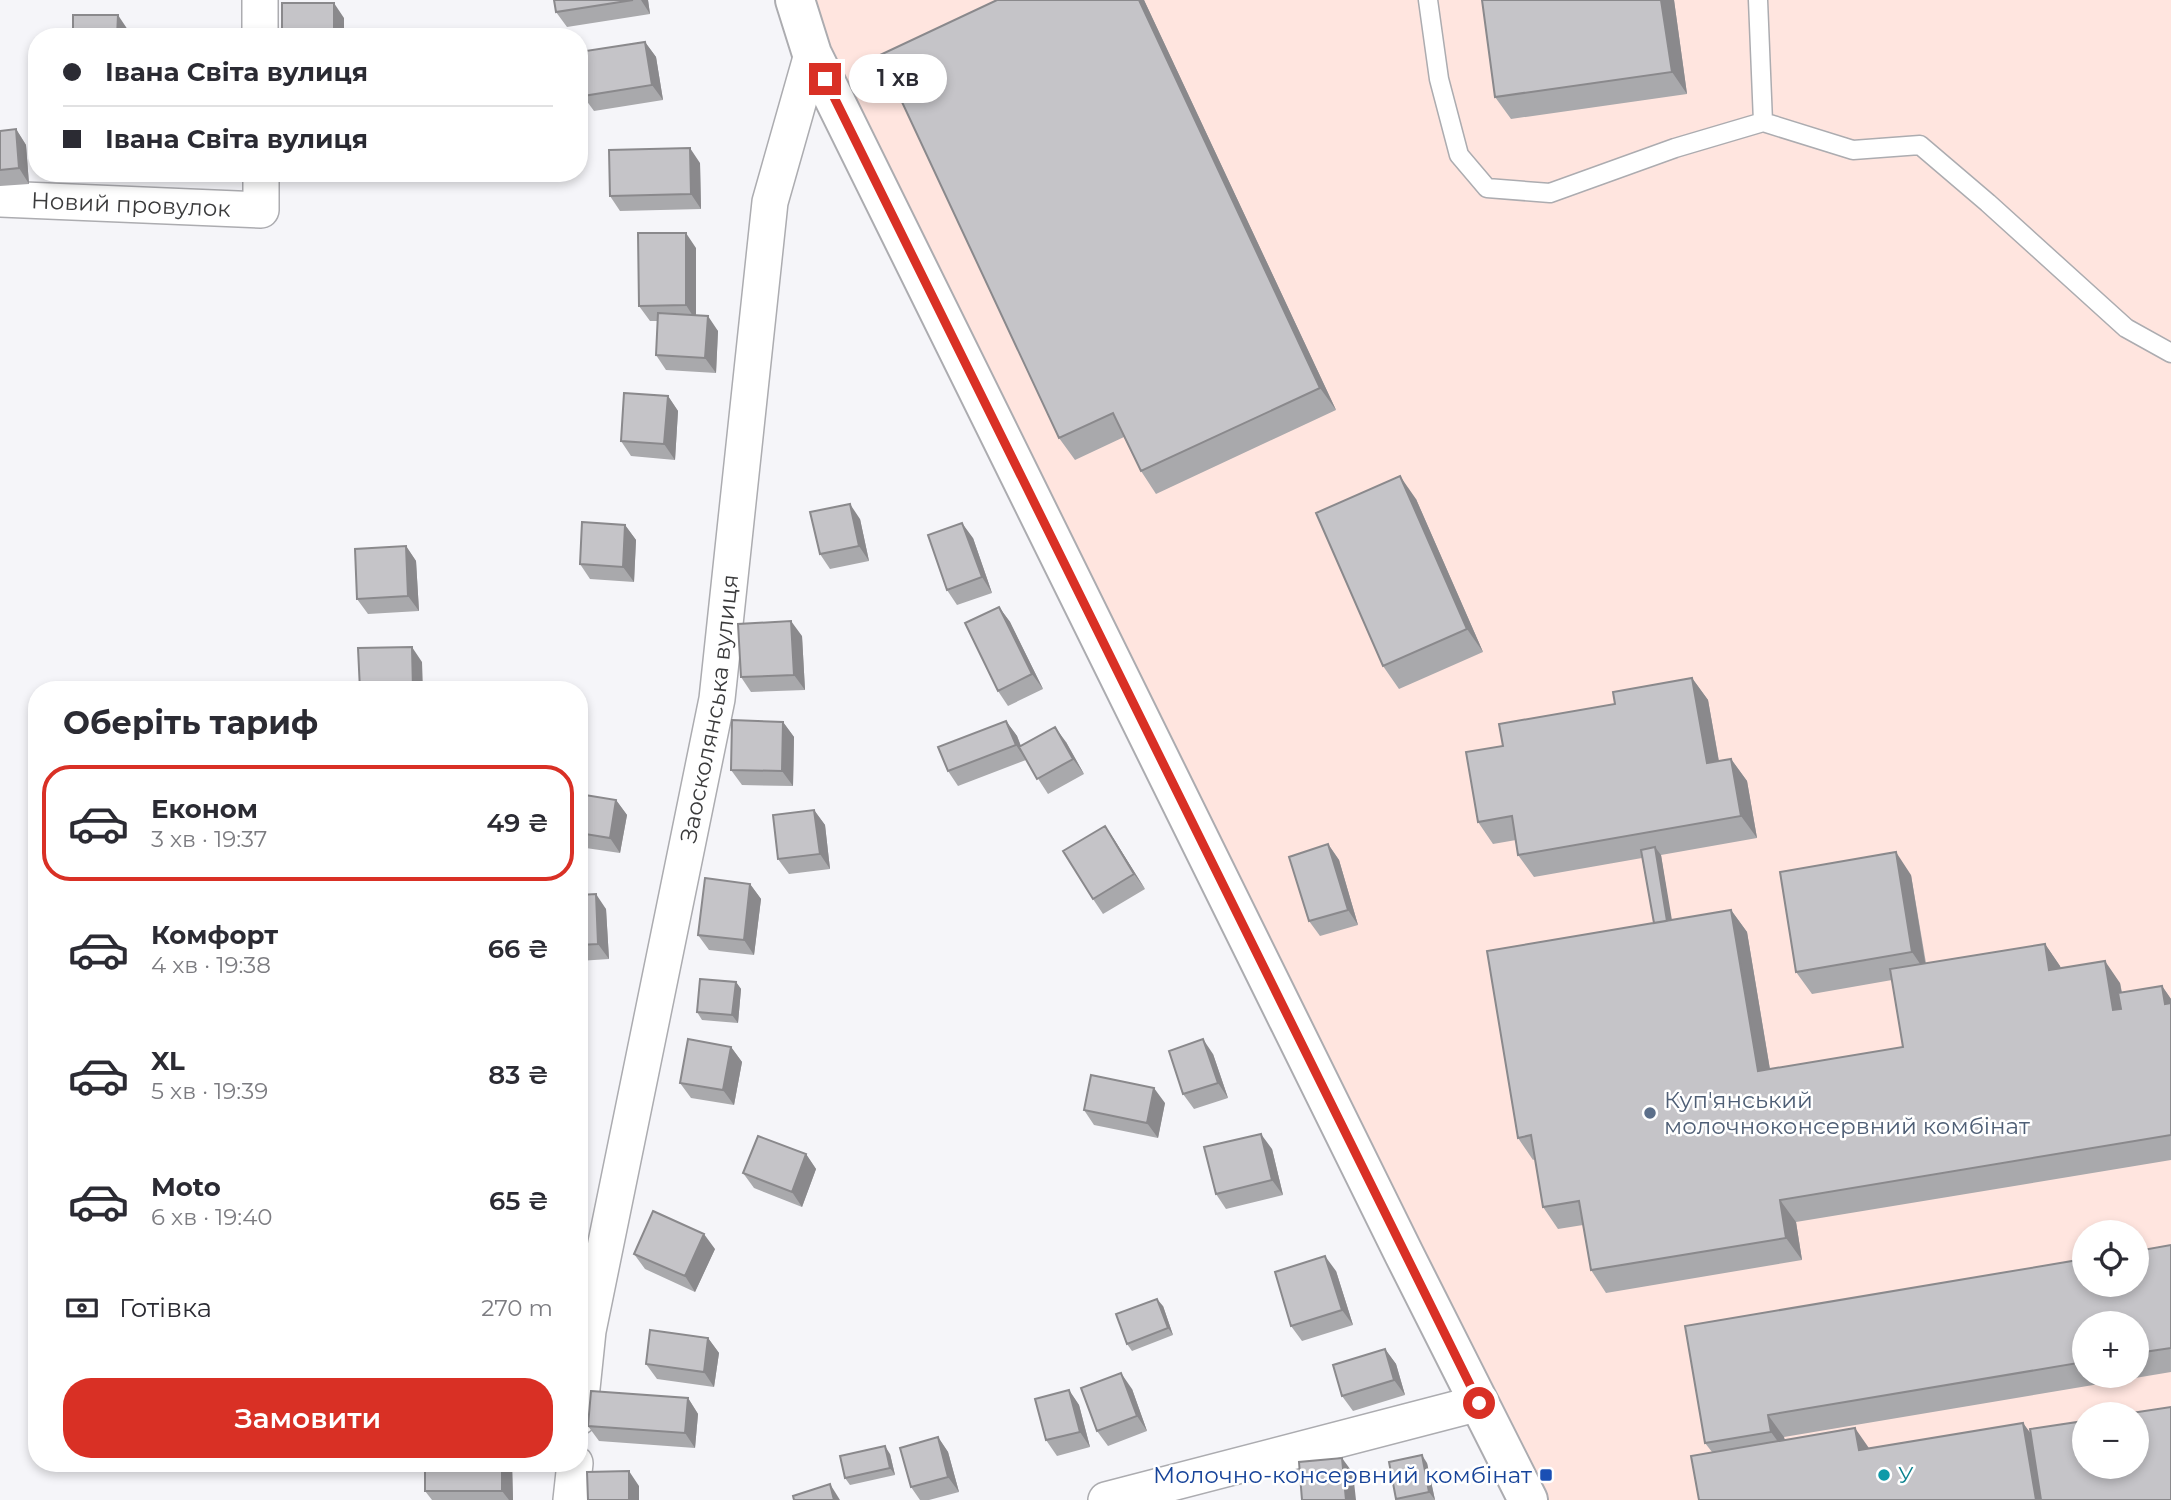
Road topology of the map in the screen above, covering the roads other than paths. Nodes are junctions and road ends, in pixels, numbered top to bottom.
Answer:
1 (260, 0) edge
2 (795, 0) edge
3 (1428, 0) edge
4 (1758, 0) edge
5 (260, 28) edge
6 (812, 54) junction
7 (1763, 122) junction
8 (261, 182) edge
9 (0, 199) edge
10 (2171, 354) edge
11 (588, 1331) edge
12 (1479, 1403) junction
13 (574, 1472) edge
14 (571, 1500) edge
15 (1105, 1500) edge
16 (1528, 1500) edge

1 - 5 street
2 - 6 street
3 - 7 lane
4 - 7 lane
6 - 11 street, Заосколянська вулиця
6 - 12 street
7 - 10 lane
8 - 9 street, Новий провулок
12 - 15 street
12 - 16 street
13 - 14 street

